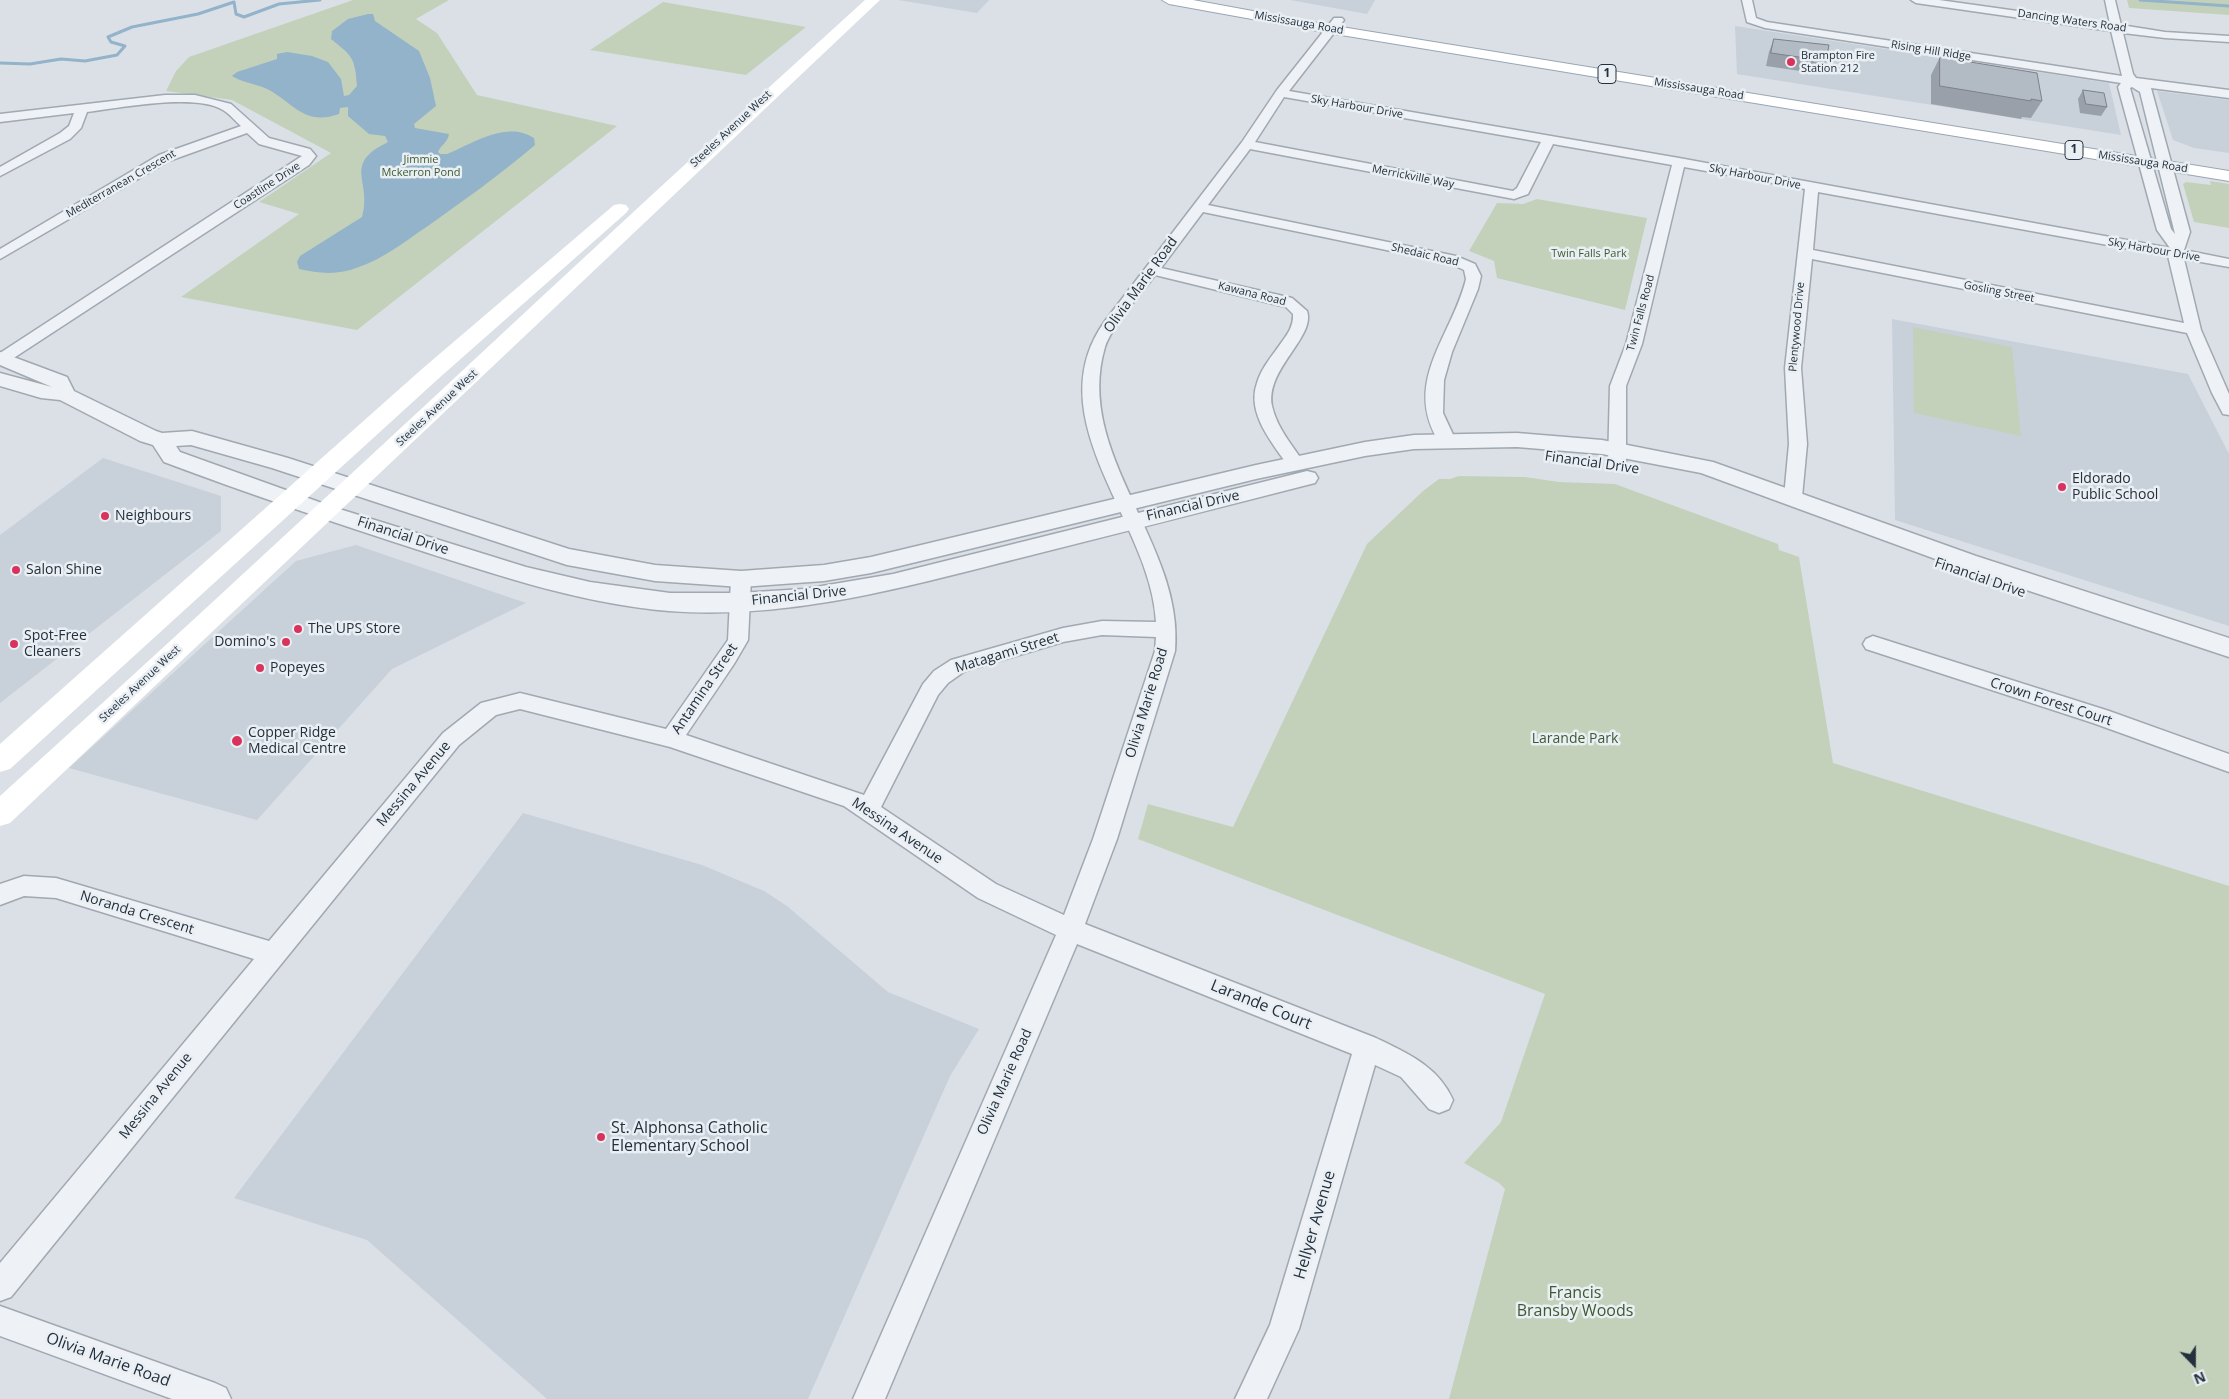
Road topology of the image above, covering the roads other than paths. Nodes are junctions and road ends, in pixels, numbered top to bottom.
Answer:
1 (873, 0) edge
2 (1169, 0) edge
3 (1221, 0) edge
4 (1747, 0) edge
5 (1916, 0) edge
6 (2110, 0) edge
7 (830, 19) dead end
8 (1333, 24) junction
9 (2117, 28) junction
10 (2229, 39) edge
11 (2132, 81) junction
12 (1282, 93) junction
13 (2229, 94) edge
14 (82, 109) junction
15 (0, 118) edge
16 (248, 128) junction
17 (1548, 140) junction
18 (1247, 144) junction
19 (2142, 156) junction
20 (2166, 160) junction
21 (1679, 162) junction
22 (670, 164) dead end
23 (2229, 166) edge
24 (0, 172) edge
25 (2229, 176) edge
26 (1812, 188) junction
27 (641, 190) dead end
28 (1199, 206) junction
29 (2176, 249) junction
30 (1805, 253) junction
31 (0, 255) edge
32 (2229, 263) edge
33 (1151, 270) junction
34 (2193, 330) junction
35 (0, 359) edge
36 (0, 379) edge
37 (64, 394) junction
38 (2229, 410) edge
39 (161, 440) junction
40 (1447, 441) junction
41 (1617, 457) junction
42 (1295, 463) junction
43 (317, 475) junction
44 (352, 487) junction
45 (1793, 497) junction
46 (291, 500) junction
47 (325, 512) junction
48 (1128, 512) junction
49 (740, 590) junction
50 (1167, 630) junction
51 (1873, 644) dead end
52 (2229, 648) edge
53 (2229, 665) edge
54 (672, 739) junction
55 (0, 761) edge
56 (2229, 763) edge
57 (868, 810) junction
58 (0, 814) edge
59 (0, 895) edge
60 (1071, 930) junction
61 (274, 954) junction
62 (1367, 1047) junction
63 (1438, 1100) dead end
64 (0, 1286) edge
65 (0, 1321) edge
66 (215, 1399) edge
67 (869, 1399) edge
68 (1251, 1399) edge

1 - 44 main road, Steeles Avenue West
2 - 8 main road, Mississauga Road / 1
3 - 8 main road, Mississauga Road / 1
4 - 11 street, Rising Hill Ridge
5 - 9 street, Dancing Waters Road
6 - 9 street
7 - 22 main road, Steeles Avenue West
8 - 12 street, Olivia Marie Road
8 - 19 main road, Mississauga Road / 1
9 - 10 street, Dancing Waters Road
9 - 11 street
11 - 13 street
11 - 19 street
11 - 20 street
12 - 17 street, Sky Harbour Drive
12 - 18 street, Olivia Marie Road
14 - 15 street, Coastline Drive
14 - 16 street, Coastline Drive
14 - 24 street
16 - 31 street, Mediterranean Crescent
16 - 35 street, Coastline Drive
17 - 18 street, Merrickville Way
17 - 21 street, Sky Harbour Drive
18 - 28 street, Olivia Marie Road
19 - 20 main road, Mississauga Road / 1
19 - 29 street
20 - 23 main road, Mississauga Road / 1
20 - 25 main road, Mississauga Road / 1
20 - 29 street
21 - 26 street, Sky Harbour Drive
21 - 41 street, Twin Falls Road
26 - 29 street, Sky Harbour Drive
26 - 30 street, Plentywood Drive
27 - 43 main road
28 - 33 street, Olivia Marie Road
28 - 40 street, Shedaic Road
29 - 32 street, Sky Harbour Drive
29 - 34 street
30 - 34 street, Gosling Street
30 - 45 street, Plentywood Drive
33 - 42 street, Kawana Road
33 - 48 street, Olivia Marie Road
34 - 38 street
35 - 37 street, Financial Drive
36 - 37 street, Financial Drive
37 - 39 street, Financial Drive
39 - 43 street, Financial Drive
39 - 46 street, Financial Drive
40 - 41 street, Financial Drive
40 - 42 street, Financial Drive
41 - 45 street, Financial Drive
41 - 48 street, Financial Drive
41 - 53 street, Financial Drive
42 - 48 street, Financial Drive
43 - 44 street, Financial Drive
43 - 46 main road
44 - 47 main road, Steeles Avenue West
44 - 49 street, Financial Drive
45 - 52 street, Financial Drive
46 - 47 street, Financial Drive
46 - 55 main road
47 - 49 street, Financial Drive
47 - 58 main road, Steeles Avenue West
48 - 49 street, Financial Drive
48 - 50 street, Olivia Marie Road
49 - 54 street, Antamina Street
50 - 57 street, Matagami Street
50 - 60 street, Olivia Marie Road
51 - 56 street, Crown Forest Court
54 - 57 street, Messina Avenue
54 - 61 street, Messina Avenue
57 - 60 street, Messina Avenue
59 - 61 street, Noranda Crescent
60 - 62 street, Larande Court
60 - 67 street, Olivia Marie Road
61 - 64 street, Messina Avenue
62 - 63 street, Larande Court
62 - 68 street, Hellyer Avenue
65 - 66 street, Olivia Marie Road

